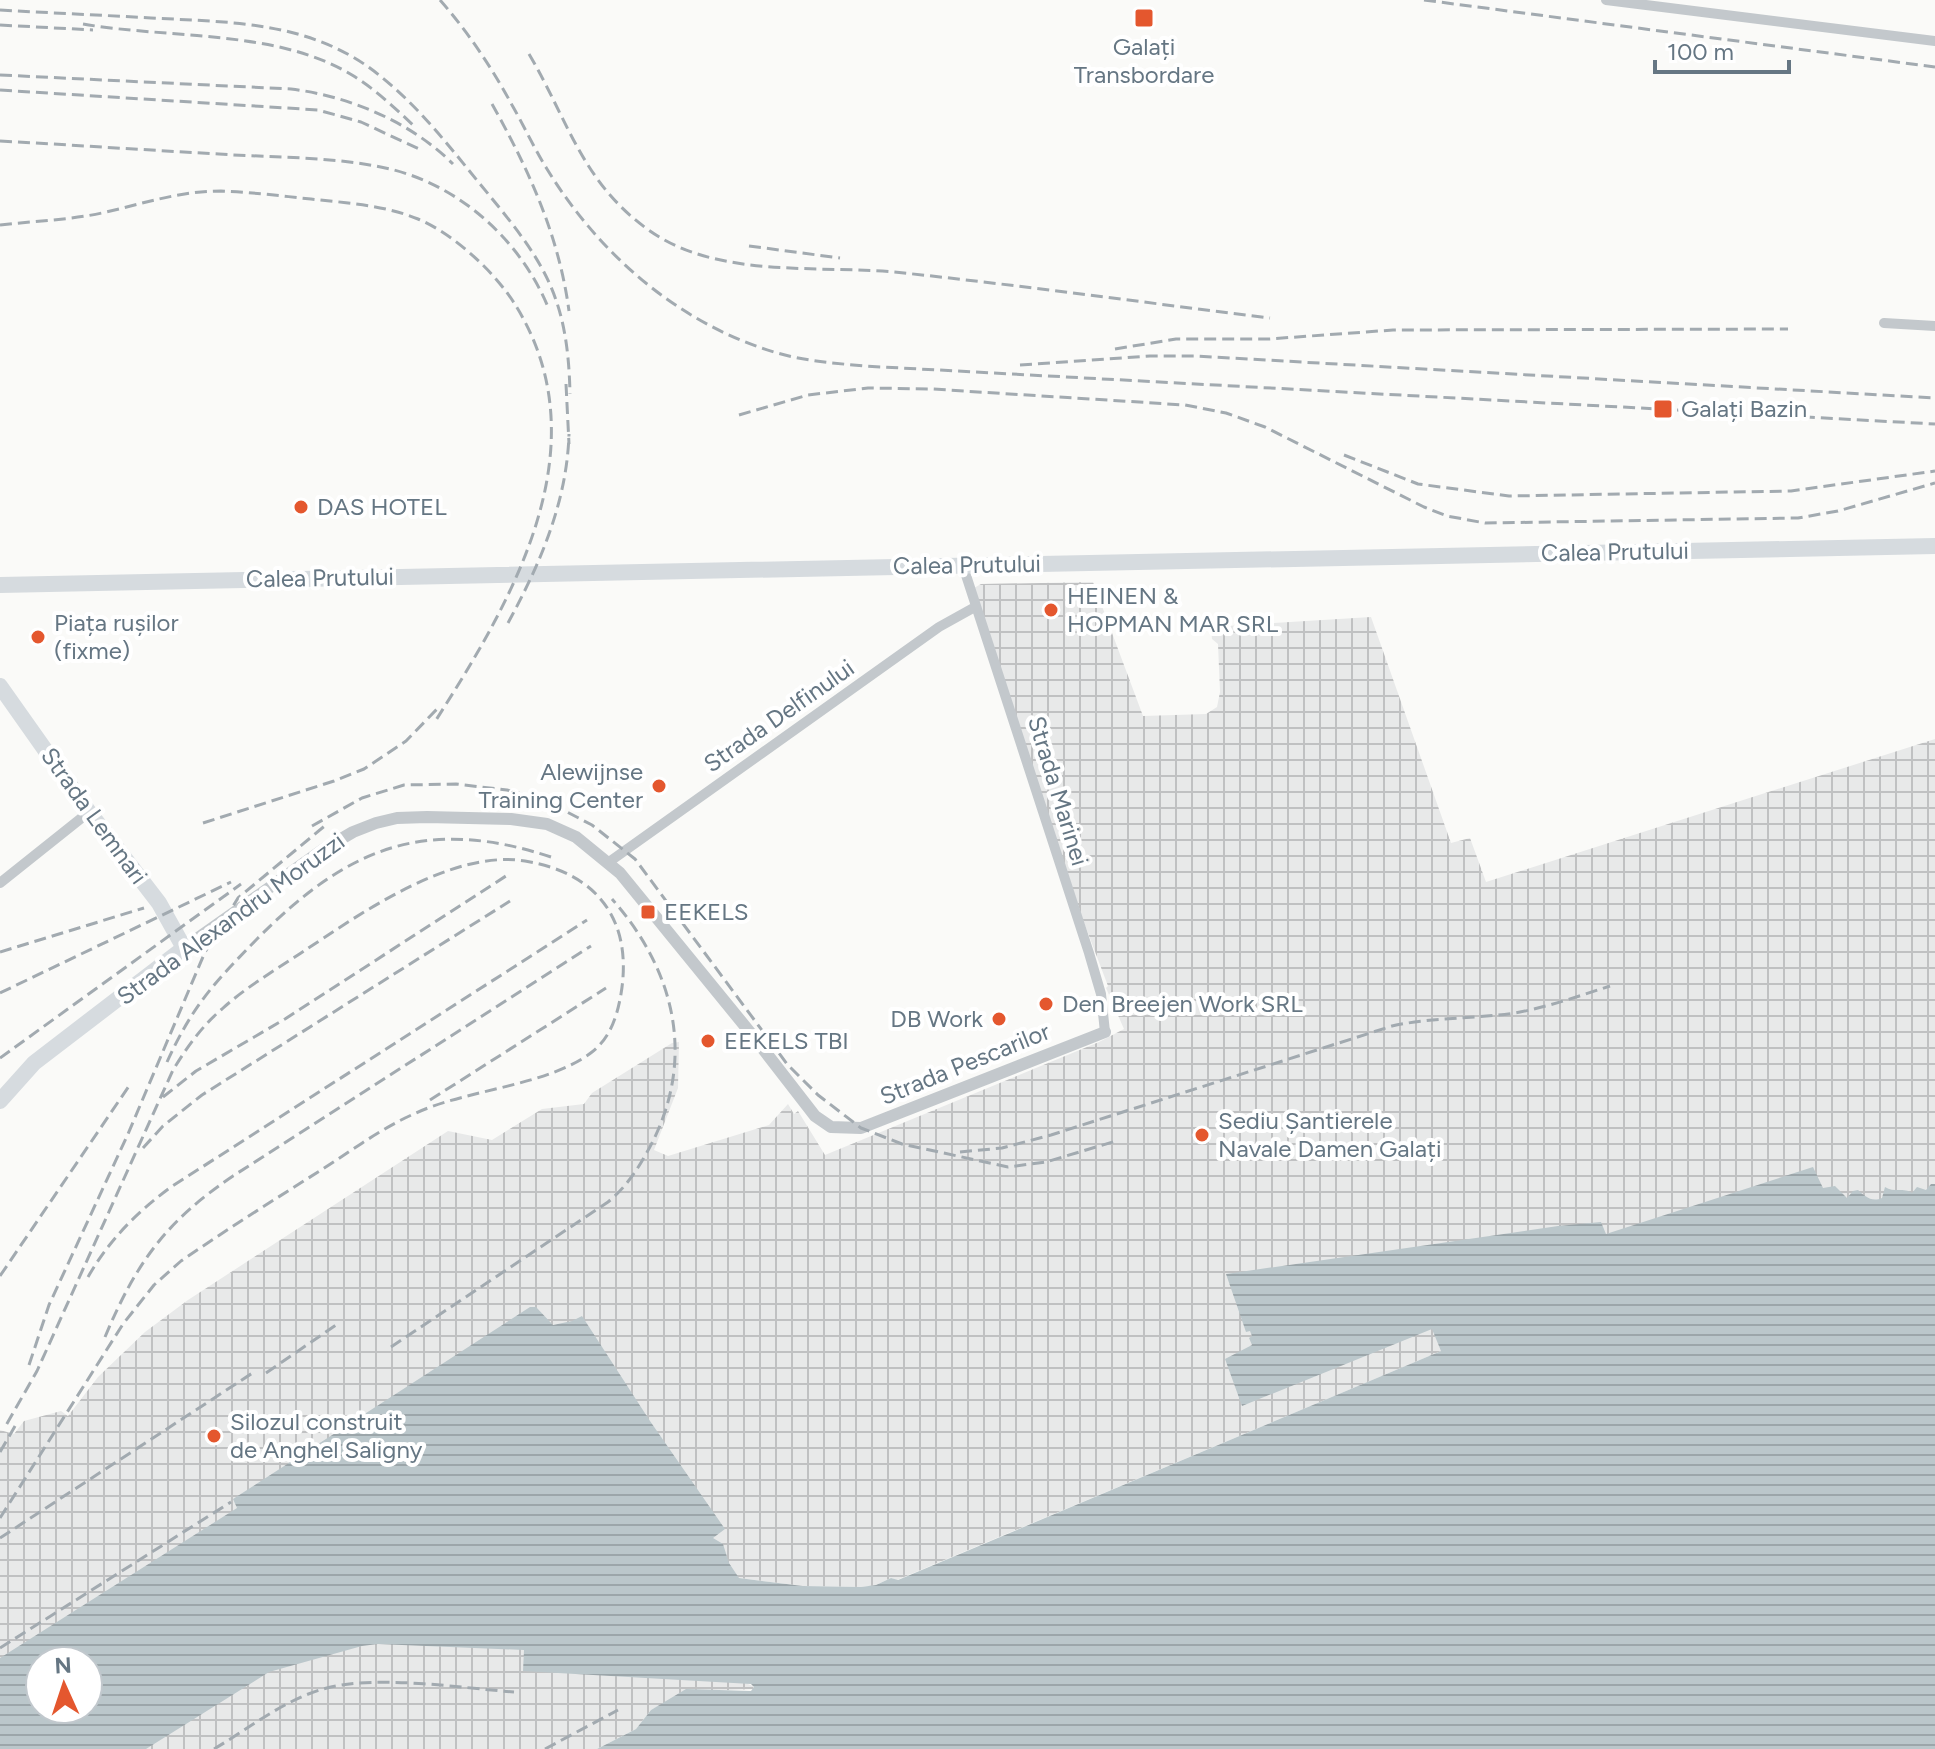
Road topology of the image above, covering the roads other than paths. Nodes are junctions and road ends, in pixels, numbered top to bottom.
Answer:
1 (1606, 0) edge
2 (1935, 41) edge
3 (1884, 323) dead end
4 (1935, 326) edge
5 (1935, 546) edge
6 (963, 566) junction
7 (0, 585) edge
8 (975, 607) junction
9 (0, 686) edge
10 (89, 812) junction
11 (609, 862) junction
12 (0, 883) edge
13 (184, 948) junction
14 (1105, 1032) joint
15 (0, 1101) edge
16 (839, 1128) joint

1 - 2 street
3 - 4 street
5 - 6 main road, Calea Prutului
6 - 7 main road, Calea Prutului
6 - 8 street, Strada Marinei
8 - 11 street, Strada Delfinului
8 - 14 street, Strada Marinei
9 - 10 main road, Strada Lemnari
10 - 12 street
10 - 13 main road, Strada Lemnari
11 - 13 street, Strada Alexandru Moruzzi
11 - 16 street, Strada Alexandru Moruzzi
13 - 15 main road, Strada Alexandru Moruzzi
14 - 16 street, Strada Pescarilor

